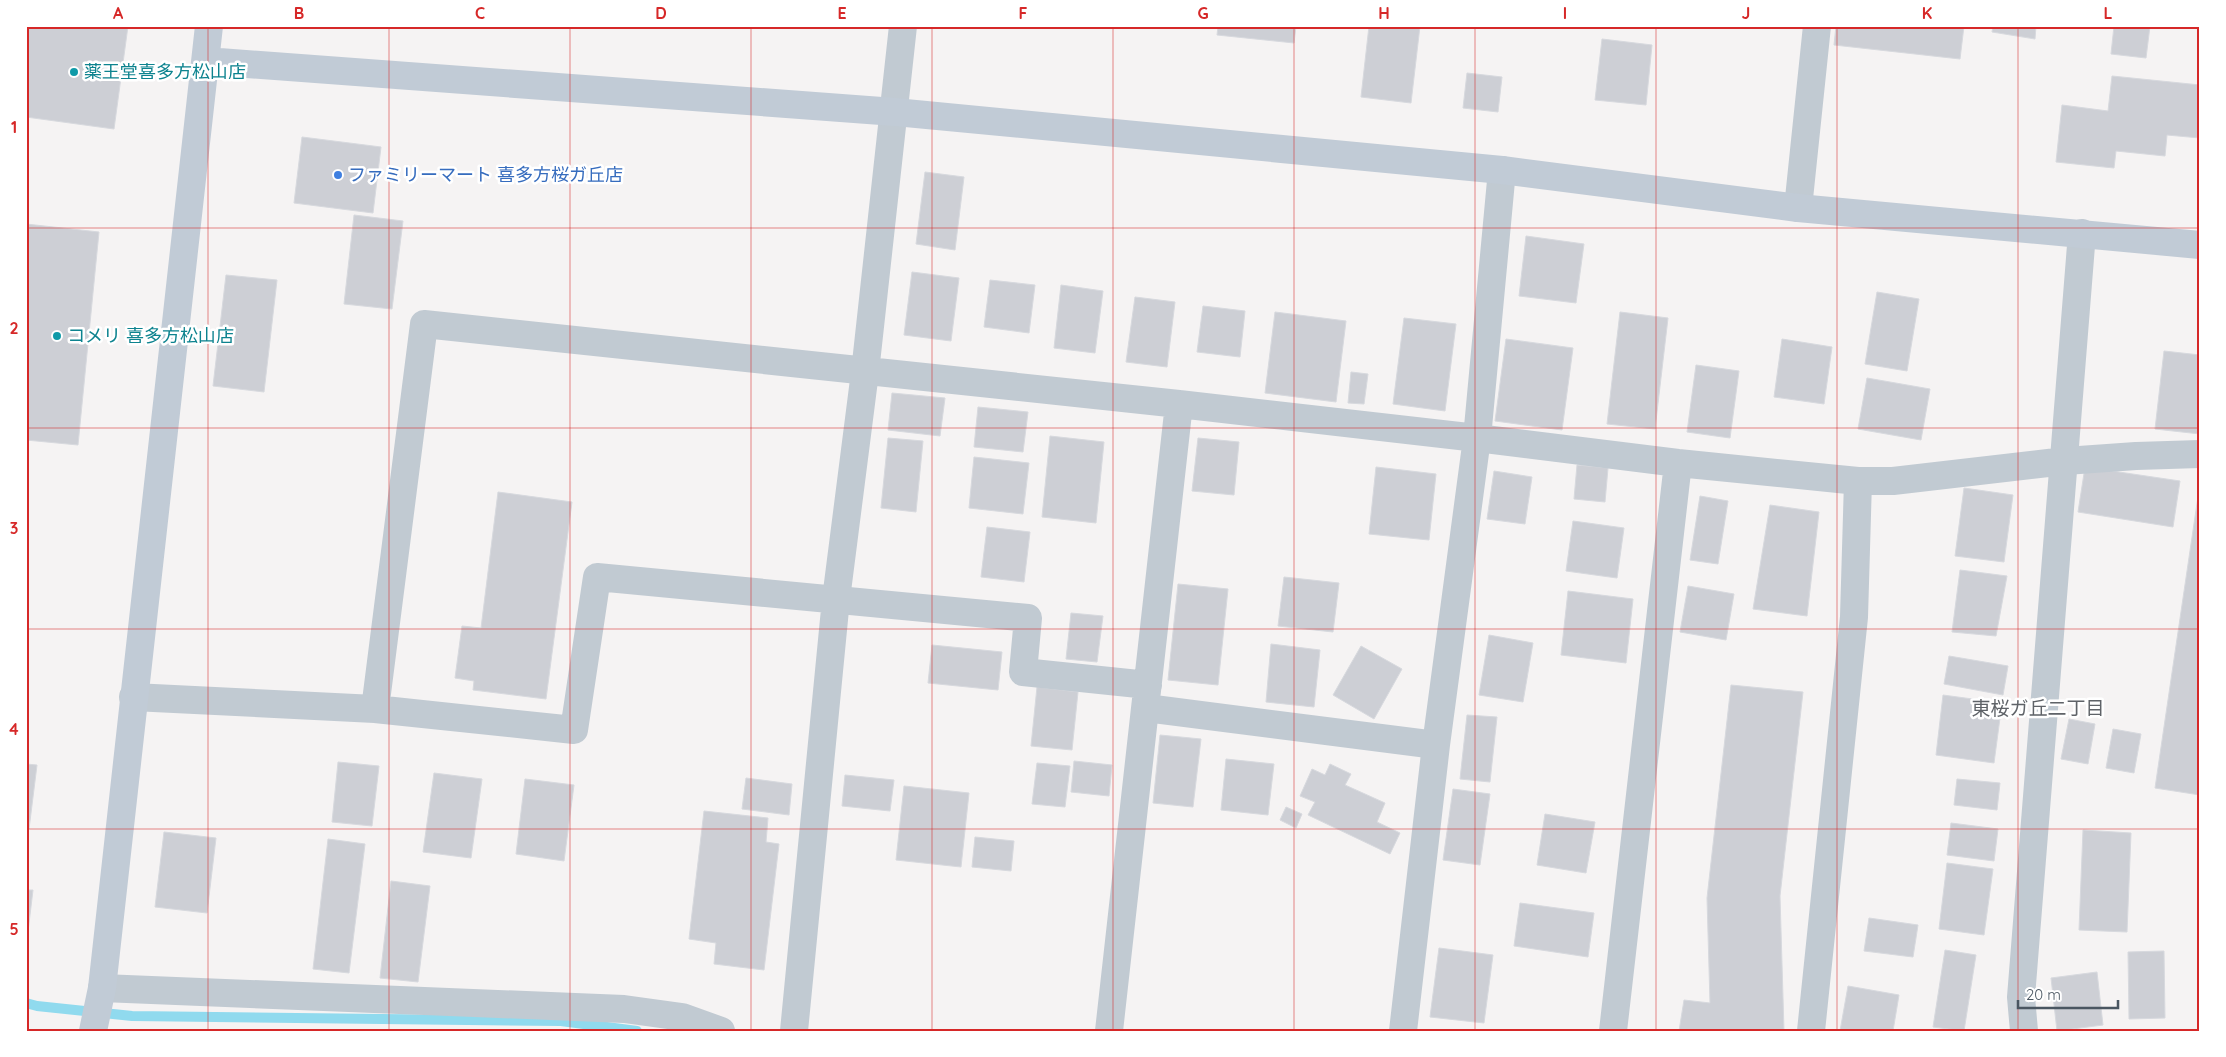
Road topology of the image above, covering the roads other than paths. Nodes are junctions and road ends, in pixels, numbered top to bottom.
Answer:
1 (209, 26) edge
2 (903, 26) edge
3 (1817, 26) edge
4 (206, 61) junction
5 (895, 112) junction
6 (1502, 170) junction
7 (1798, 208) junction
8 (2082, 233) junction
9 (2200, 245) edge
10 (865, 372) junction
11 (1179, 404) junction
12 (1477, 438) junction
13 (2200, 454) edge
14 (2065, 461) junction
15 (1678, 463) junction
16 (1858, 481) junction
17 (836, 598) junction
18 (133, 696) junction
19 (1147, 696) junction
20 (375, 709) junction
21 (1436, 745) junction
22 (102, 988) junction
23 (93, 1031) edge
24 (721, 1031) edge
25 (794, 1031) edge
26 (1109, 1031) edge
27 (1403, 1031) edge
28 (1613, 1031) edge
29 (1810, 1031) edge
30 (2024, 1031) edge

1 - 4 street
2 - 5 street
3 - 7 street
4 - 5 street
4 - 18 street
5 - 6 street
5 - 10 street
6 - 7 street
6 - 12 street
7 - 8 street
8 - 9 street
8 - 14 street
10 - 11 street
10 - 17 street
10 - 20 street
11 - 12 street
11 - 19 street
12 - 15 street
12 - 21 street
13 - 14 street
14 - 16 street
14 - 30 street
15 - 16 street
15 - 28 street
16 - 29 street
17 - 19 street
17 - 20 street
17 - 25 street
18 - 20 street
18 - 22 street
19 - 21 street
19 - 26 street
21 - 27 street
22 - 23 street
22 - 24 street

